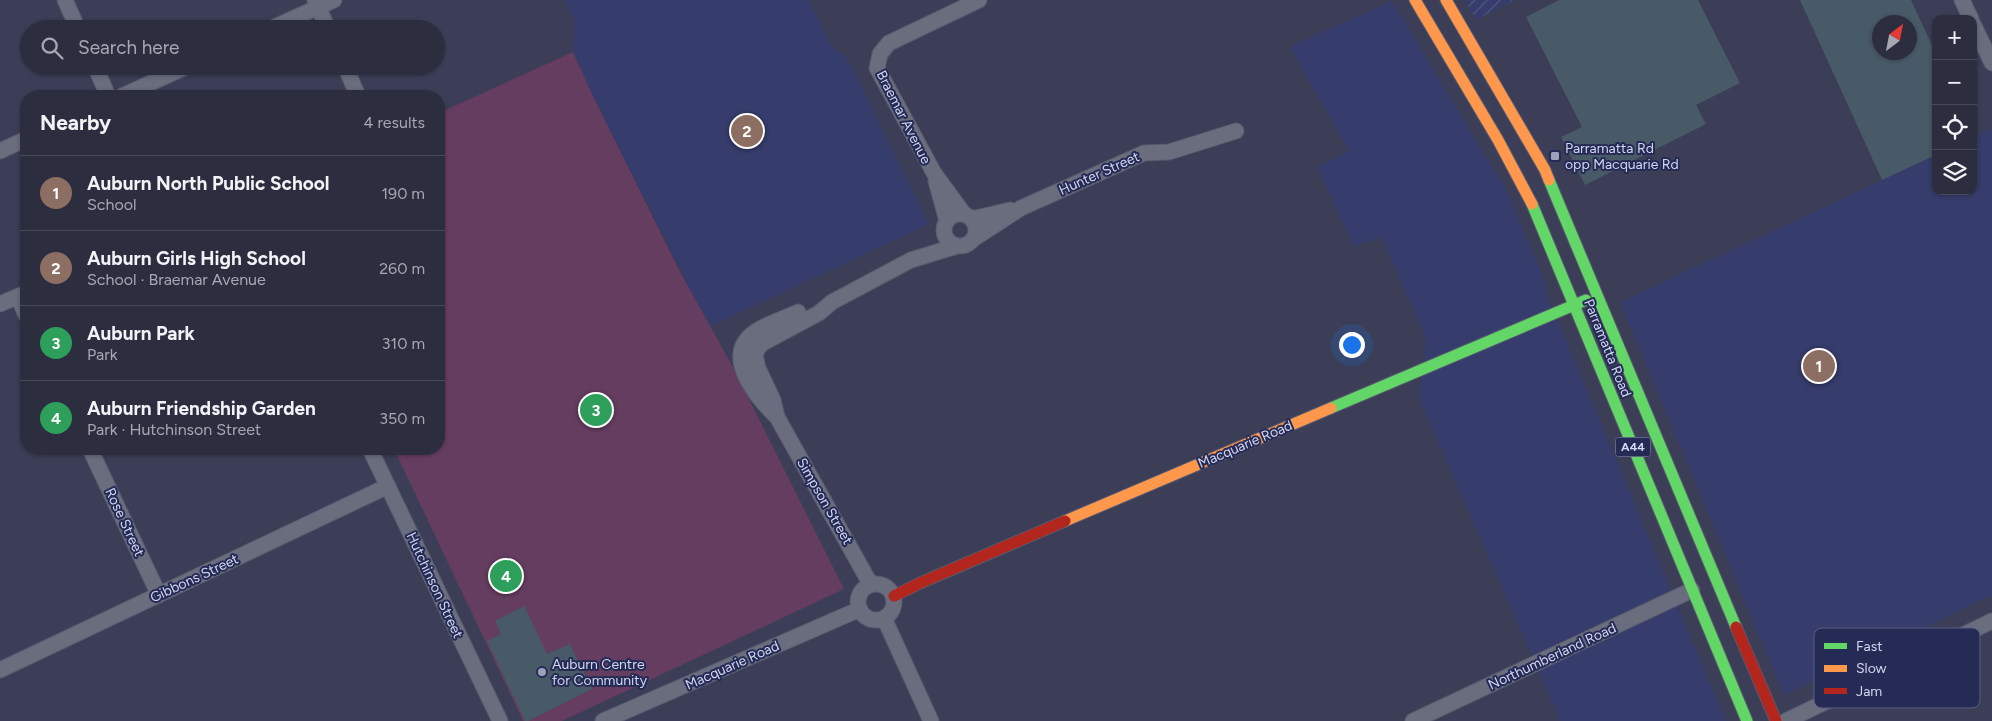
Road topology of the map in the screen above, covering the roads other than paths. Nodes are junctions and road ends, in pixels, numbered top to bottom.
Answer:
1 (65, 0) edge
2 (334, 0) edge
3 (979, 0) edge
4 (1415, 0) edge
5 (1446, 0) edge
6 (1962, 0) edge
7 (316, 4) edge
8 (1969, 15) edge
9 (74, 20) edge
10 (287, 20) edge
11 (324, 20) edge
12 (1977, 32) edge
13 (1992, 63) edge
14 (99, 75) edge
15 (168, 75) edge
16 (349, 75) edge
17 (105, 90) edge
18 (135, 90) edge
19 (355, 90) edge
20 (1236, 131) dead end
21 (20, 142) edge
22 (0, 151) edge
23 (934, 173) junction
24 (1021, 208) junction
25 (968, 217) junction
26 (946, 226) junction
27 (975, 238) junction
28 (957, 246) junction
29 (911, 260) junction
30 (20, 296) edge
31 (1597, 296) junction
32 (832, 302) junction
33 (0, 304) edge
34 (1574, 304) junction
35 (777, 417) junction
36 (93, 455) edge
37 (373, 455) edge
38 (388, 486) junction
39 (871, 585) junction
40 (1692, 590) junction
41 (159, 595) junction
42 (894, 596) junction
43 (860, 609) junction
44 (884, 618) junction
45 (1992, 621) edge
46 (1978, 628) edge
47 (0, 670) edge
48 (1814, 707) edge
49 (500, 721) edge
50 (603, 721) edge
51 (931, 721) edge
52 (1413, 721) edge
53 (1747, 721) edge
54 (1776, 721) edge
55 (1786, 721) edge

1 - 9 street
2 - 7 street
3 - 23 street, Braemar Avenue
4 - 34 main road, Parramatta Road / A44
5 - 31 main road, Parramatta Road / A44
6 - 8 street
7 - 10 street
7 - 11 street
12 - 13 street
14 - 17 street
15 - 18 street
16 - 19 street
20 - 24 street, Hunter Street
21 - 22 street
23 - 25 street, Braemar Avenue
23 - 26 street, Braemar Avenue
24 - 25 street, Hunter Street
24 - 27 street, Hunter Street
25 - 26 street
25 - 27 street
26 - 28 street
26 - 29 street
27 - 28 street
28 - 29 street
29 - 32 street
30 - 33 street
31 - 34 main road, Macquarie Road
31 - 54 main road, Parramatta Road / A44
32 - 35 street, Simpson Street
32 - 35 street, Simpson Street
34 - 40 main road, Parramatta Road / A44
34 - 42 main road, Macquarie Road
35 - 39 street, Simpson Street
36 - 41 street, Rose Street
37 - 38 street, Hutchinson Street
38 - 41 street, Gibbons Street
38 - 49 street, Hutchinson Street
39 - 42 street
39 - 43 street
40 - 52 street, Northumberland Road
40 - 53 main road, Parramatta Road / A44
41 - 47 street, Gibbons Street
42 - 44 street
43 - 44 street
43 - 50 street, Macquarie Road
44 - 51 street
45 - 46 street
48 - 55 street

